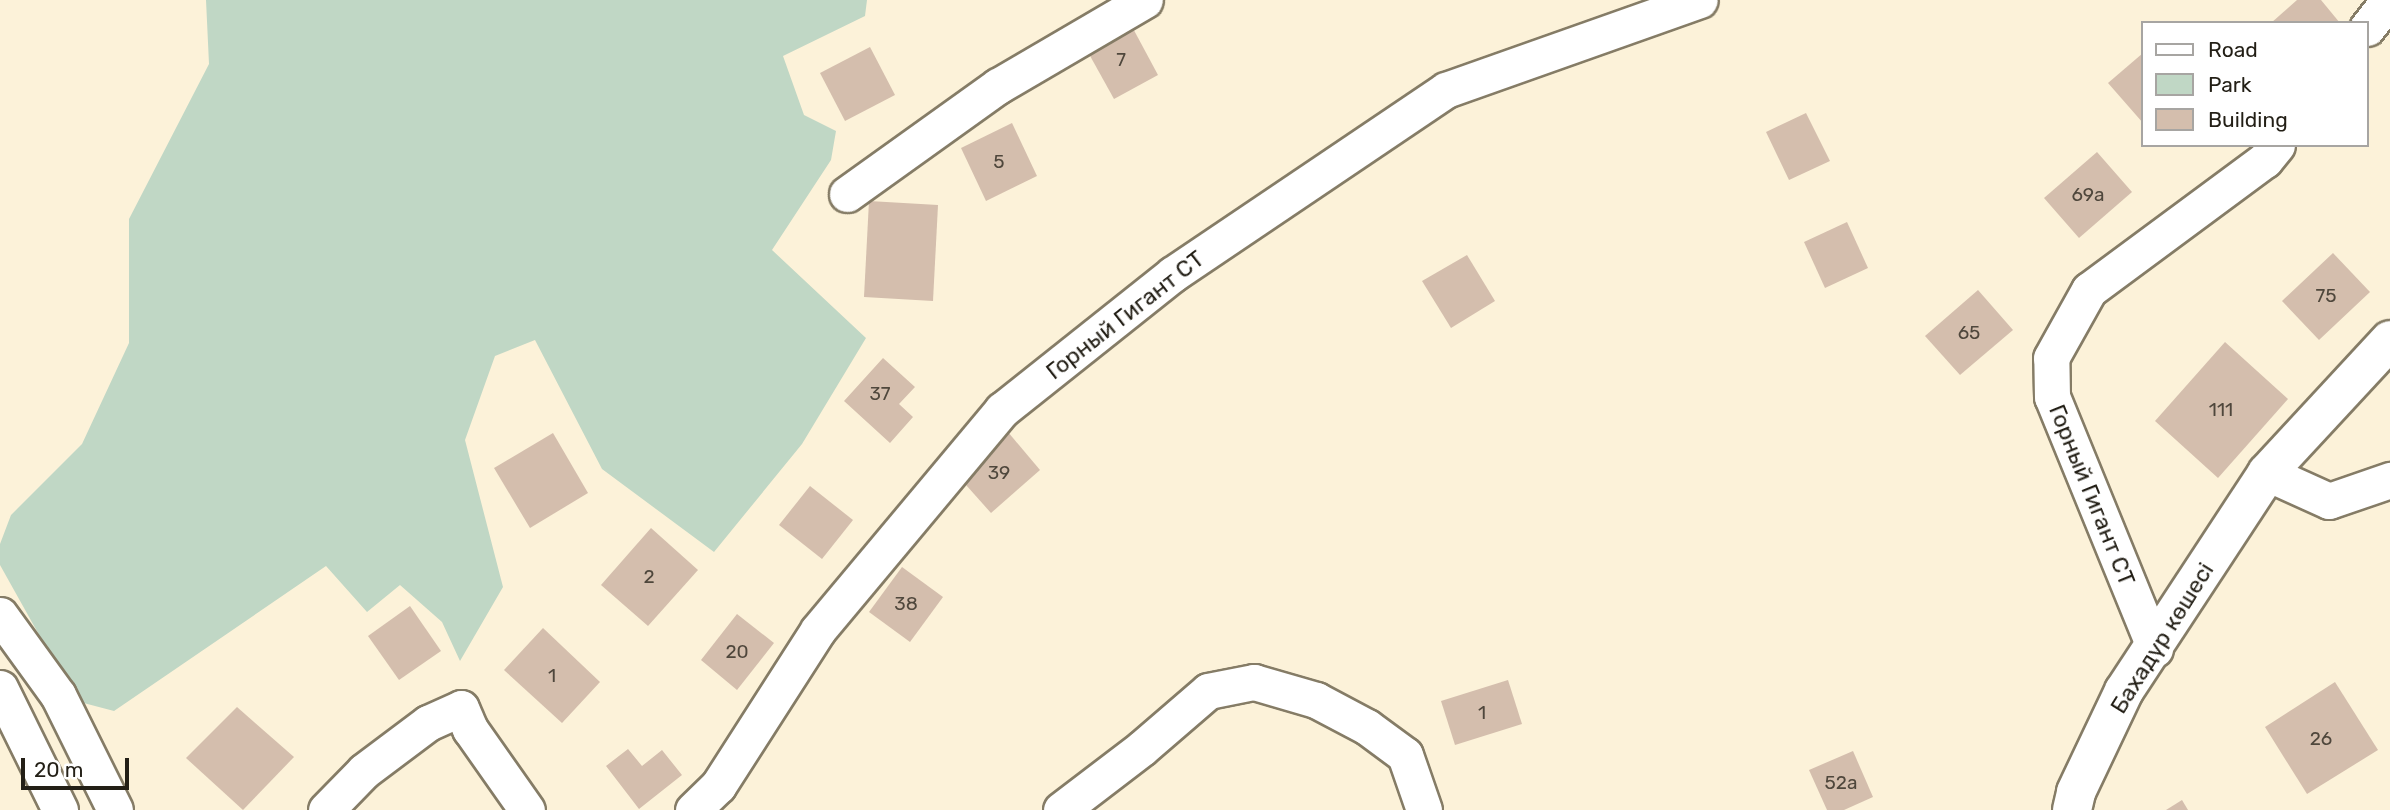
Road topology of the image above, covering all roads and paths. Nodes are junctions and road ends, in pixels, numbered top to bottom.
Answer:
1 (1145, 0) edge
2 (1700, 0) edge
3 (2389, 0) edge
4 (2369, 25) edge
5 (2275, 147) edge
6 (847, 194) dead end
7 (2390, 340) edge
8 (2267, 473) junction
9 (2390, 480) edge
10 (0, 615) edge
11 (2155, 649) junction
12 (0, 688) edge
13 (60, 810) edge
14 (115, 810) edge
15 (326, 810) edge
16 (527, 810) edge
17 (692, 810) edge
18 (1061, 810) edge
19 (1424, 810) edge
20 (2073, 810) edge

1 - 6 street
2 - 17 street, Горный Гигант СТ
3 - 4 street
5 - 11 street, Горный Гигант СТ
7 - 8 street, Бахадүр көшесі
8 - 9 street
8 - 11 street, Бахадүр көшесі
10 - 14 street
11 - 20 street, Бахадүр көшесі
12 - 13 street
15 - 16 street
18 - 19 street

